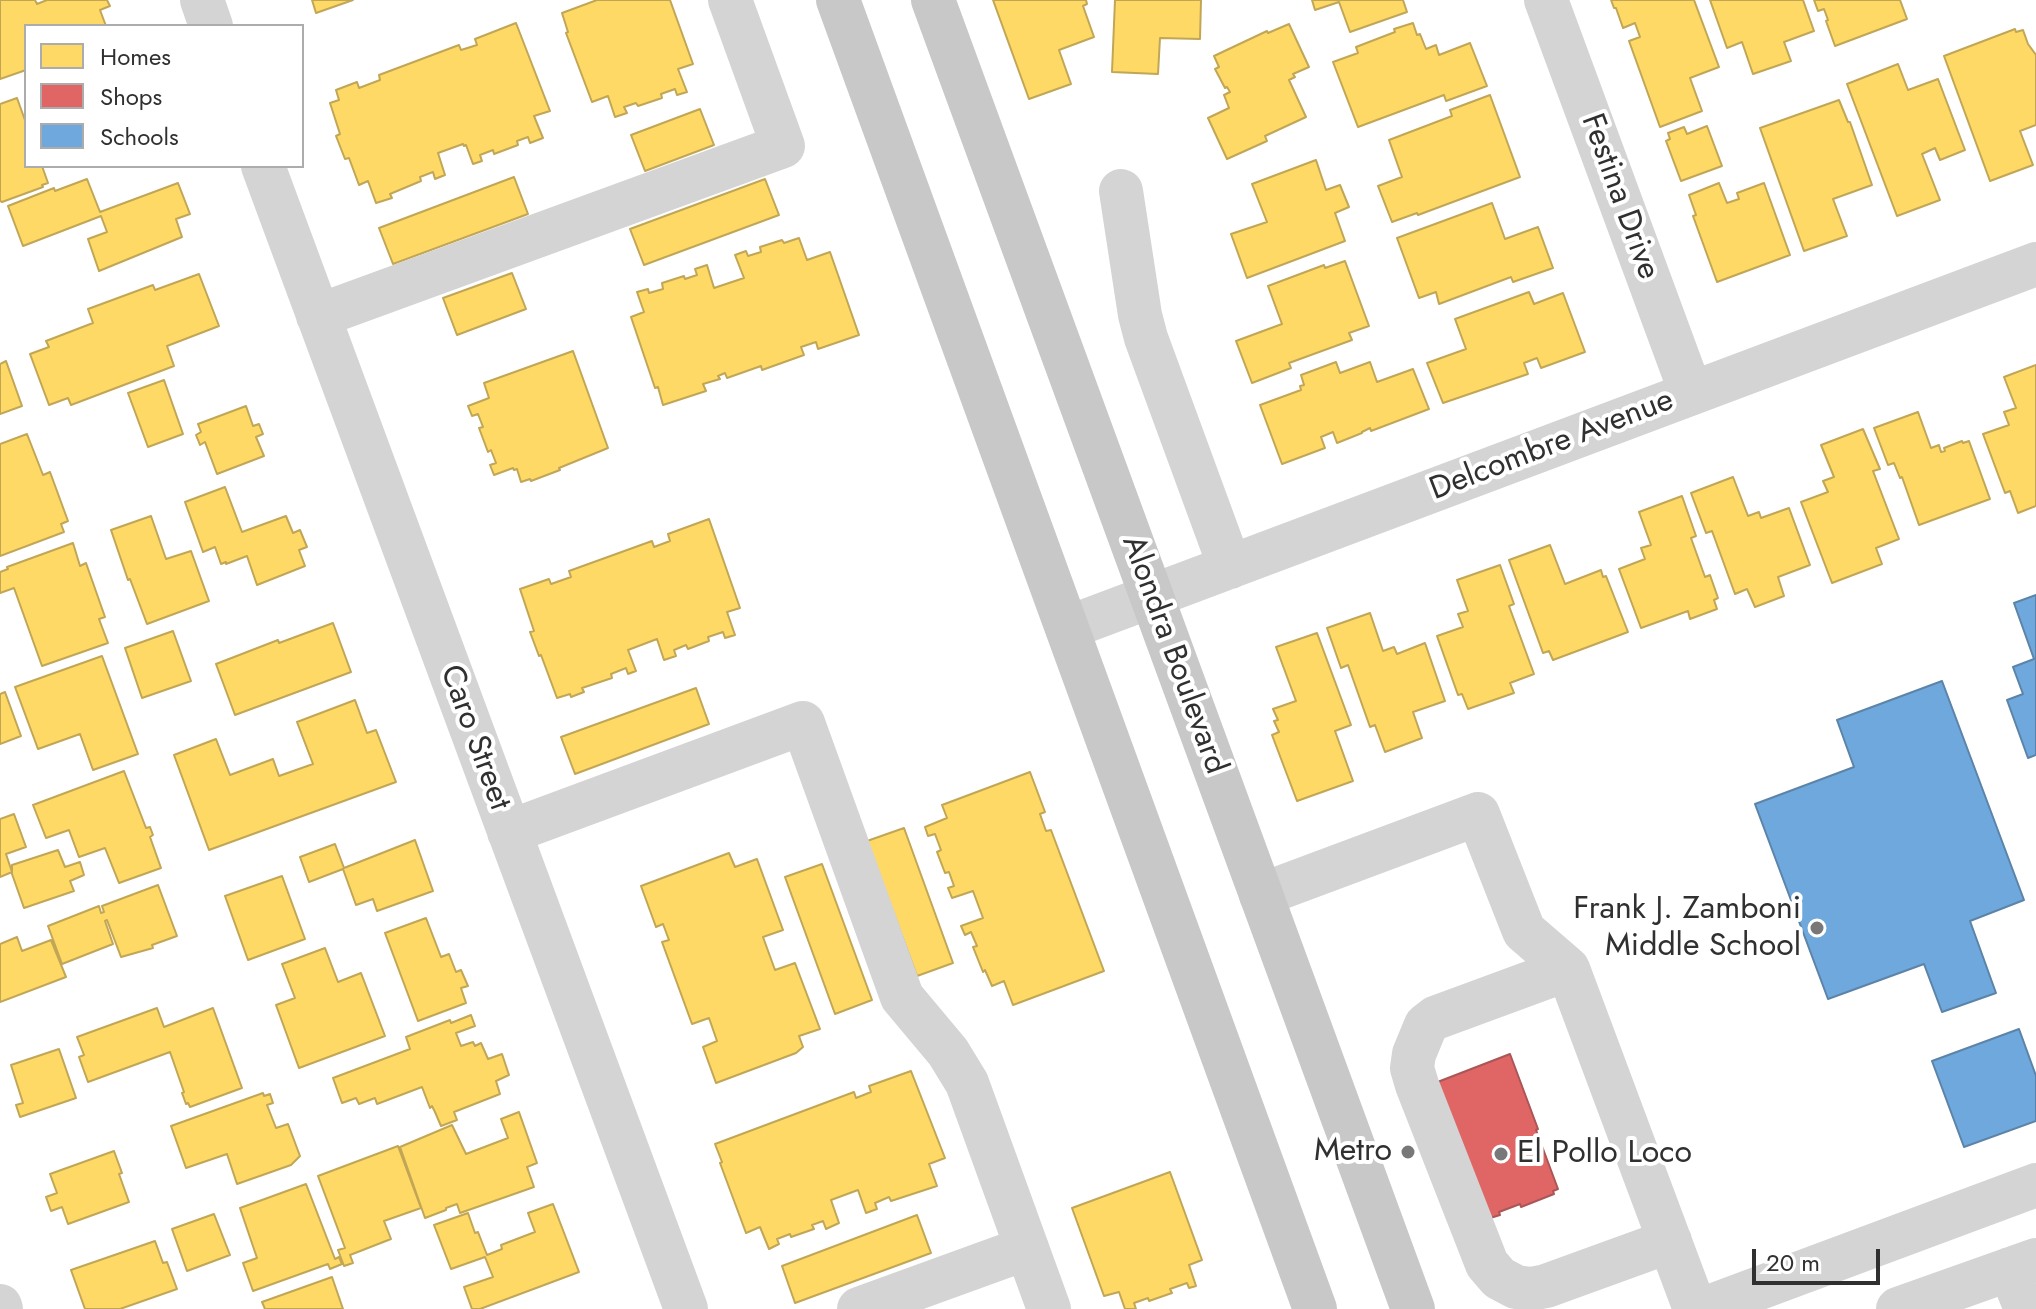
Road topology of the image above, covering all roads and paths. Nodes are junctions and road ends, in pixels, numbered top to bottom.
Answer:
1 (202, 0) edge
2 (730, 0) edge
3 (838, 0) edge
4 (933, 0) edge
5 (1546, 0) edge
6 (210, 24) edge
7 (264, 168) edge
8 (1121, 191) dead end
9 (2036, 264) edge
10 (318, 316) junction
11 (1691, 393) junction
12 (1230, 567) junction
13 (1151, 596) junction
14 (1067, 628) junction
15 (509, 832) junction
16 (1261, 895) junction
17 (1568, 969) junction
18 (2036, 1185) edge
19 (1670, 1241) junction
20 (1027, 1248) junction
21 (2023, 1264) edge
22 (686, 1309) edge
23 (859, 1309) edge
24 (1049, 1309) edge
25 (1315, 1309) edge
26 (1413, 1309) edge
27 (1695, 1309) edge
28 (1703, 1309) edge
29 (1898, 1309) edge
30 (2026, 1309) edge

1 - 6 street
2 - 10 street
3 - 14 main road
4 - 13 main road, Alondra Boulevard
5 - 11 street, Festina Drive
7 - 10 street, Caro Street
8 - 12 street
9 - 11 street, Delcombre Avenue
10 - 15 street, Caro Street
11 - 12 street, Delcombre Avenue
12 - 13 street, Delcombre Avenue
13 - 14 street, Delcombre Avenue
13 - 16 main road, Alondra Boulevard
14 - 25 main road
15 - 20 street
15 - 22 street, Caro Street
16 - 17 street
16 - 26 main road, Alondra Boulevard
17 - 19 street
17 - 19 street
18 - 28 street
19 - 27 street
20 - 23 street
20 - 24 street
21 - 29 street
21 - 30 street

